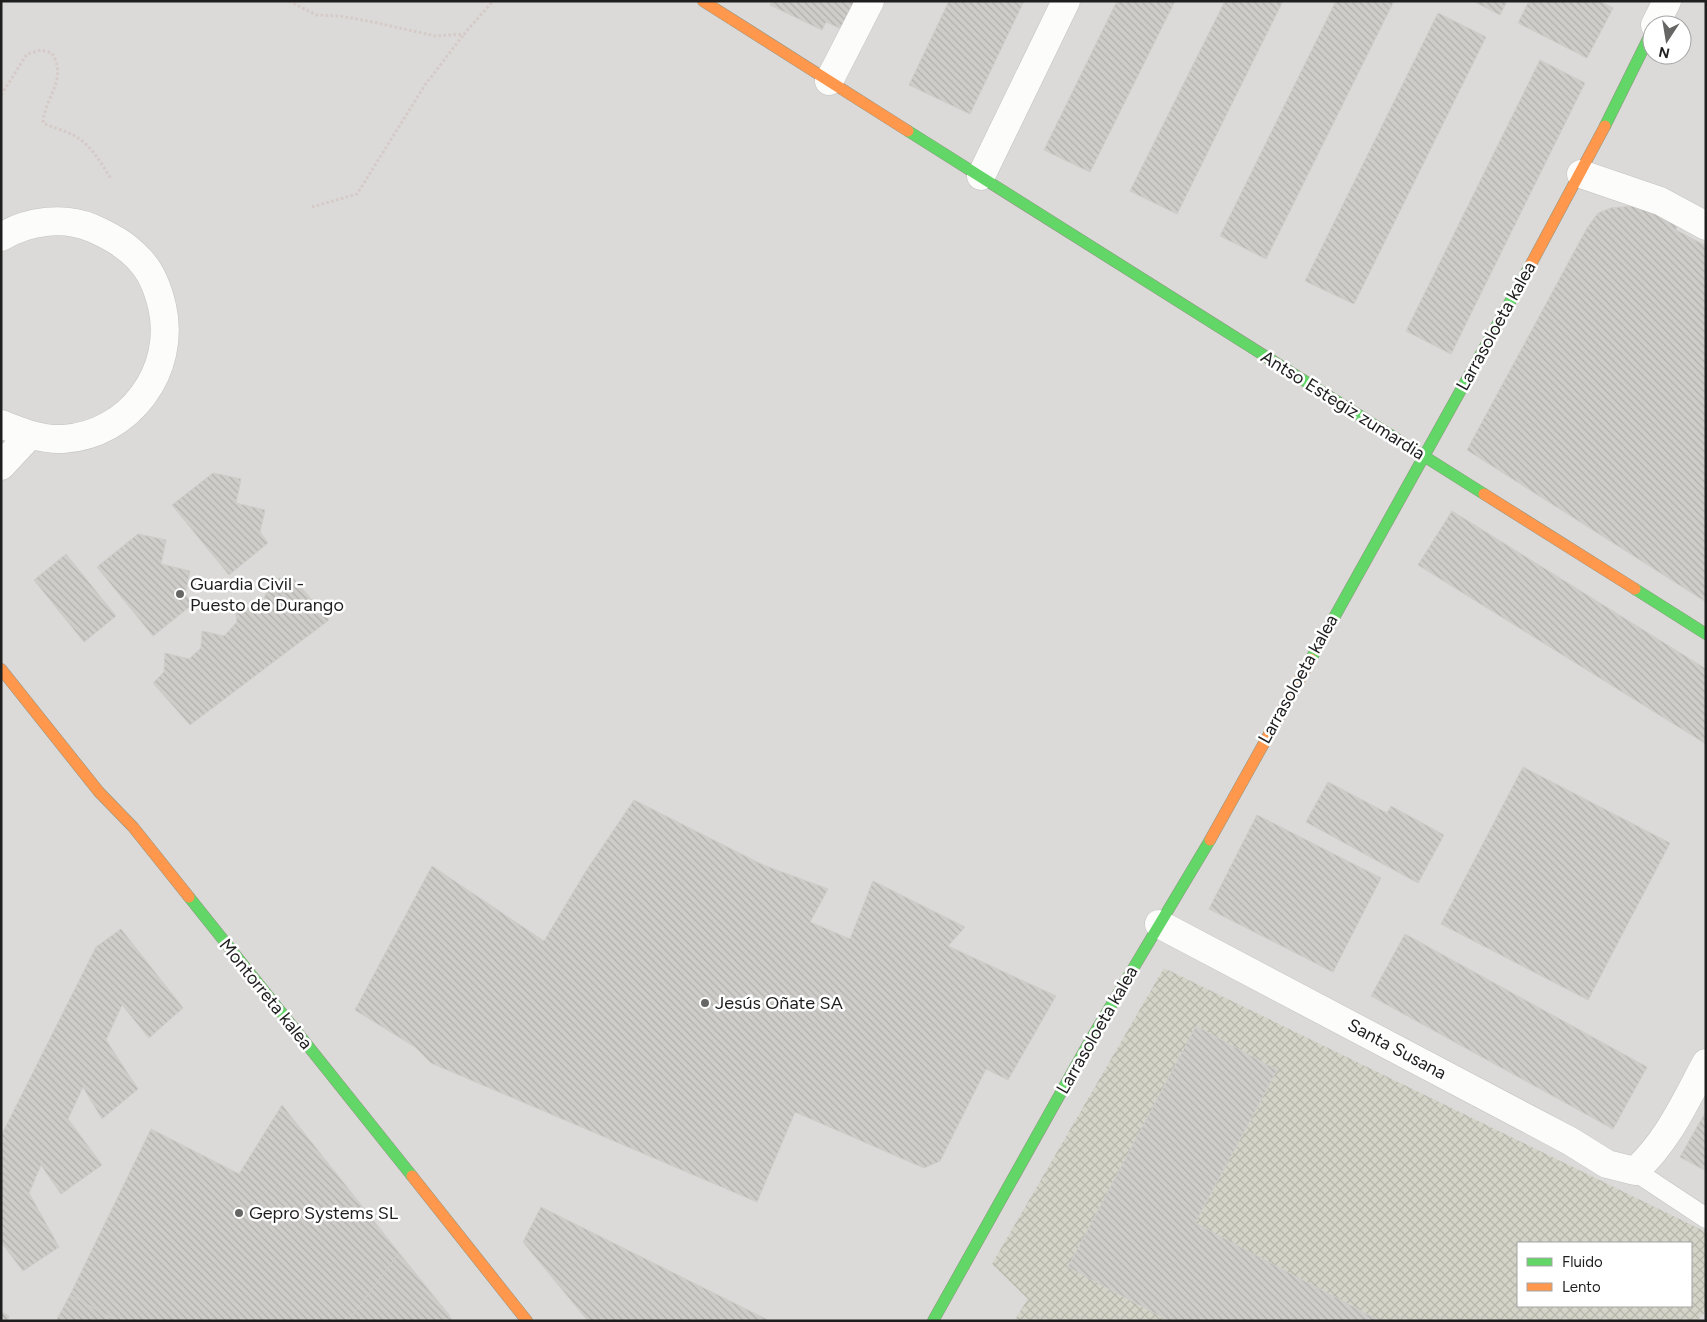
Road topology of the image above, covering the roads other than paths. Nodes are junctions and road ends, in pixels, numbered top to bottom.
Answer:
1 (703, 1) edge
2 (870, 1) edge
3 (1066, 1) edge
4 (1667, 1) edge
5 (1660, 15) edge
6 (1642, 51) edge
7 (830, 81) junction
8 (1581, 174) junction
9 (981, 176) junction
10 (1706, 226) edge
11 (1, 237) edge
12 (1, 424) edge
13 (29, 436) junction
14 (1423, 455) junction
15 (1, 466) edge
16 (1706, 634) edge
17 (1, 669) edge
18 (1159, 924) junction
19 (1706, 1063) edge
20 (1635, 1171) junction
21 (1706, 1218) edge
22 (527, 1321) edge
23 (933, 1321) edge

1 - 7 street, Antso Estegiz zumardia
2 - 7 street
3 - 9 street
4 - 5 street
6 - 8 street, Larrasoloeta kalea
7 - 9 street, Antso Estegiz zumardia
8 - 10 street
8 - 14 street, Larrasoloeta kalea
9 - 14 street, Antso Estegiz zumardia
11 - 13 street
12 - 13 street
13 - 15 street
14 - 16 street, Antso Estegiz zumardia
14 - 18 street, Larrasoloeta kalea
17 - 22 street, Montorreta kalea
18 - 20 street, Santa Susana
18 - 23 street, Larrasoloeta kalea
19 - 20 street
20 - 21 lane

